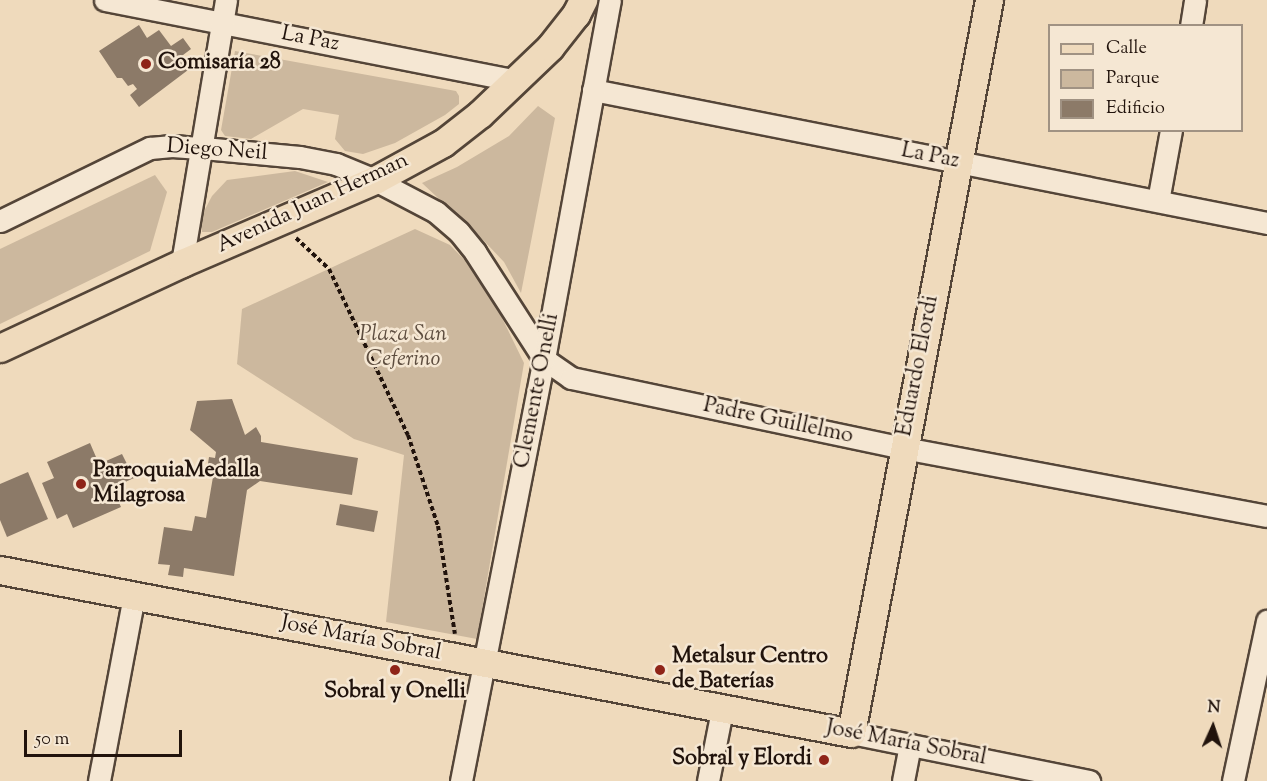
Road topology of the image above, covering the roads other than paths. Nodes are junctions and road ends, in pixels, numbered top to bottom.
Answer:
1 (105, 0) edge
2 (226, 0) edge
3 (583, 0) edge
4 (610, 0) edge
5 (989, 0) edge
6 (1195, 0) edge
7 (222, 22) junction
8 (1191, 24) edge
9 (516, 81) junction
10 (593, 90) junction
11 (1171, 132) edge
12 (203, 148) junction
13 (958, 162) junction
14 (375, 180) junction
15 (1158, 201) junction
16 (0, 221) edge
17 (1267, 223) edge
18 (182, 263) junction
19 (0, 348) edge
20 (544, 359) junction
21 (904, 448) junction
22 (1267, 516) edge
23 (0, 570) edge
24 (134, 594) junction
25 (1267, 621) edge
26 (485, 664) junction
27 (722, 710) junction
28 (850, 733) junction
29 (910, 745) junction
30 (1058, 778) edge
31 (99, 781) edge
32 (461, 781) edge
33 (708, 781) edge
34 (903, 781) edge
35 (1089, 781) edge
36 (1233, 781) edge

1 - 7 street, La Paz
2 - 7 street
3 - 9 main road, Avenida Juan Herman
4 - 10 street, Clemente Onelli
5 - 13 main road, Eduardo Elordi
6 - 8 street
7 - 9 street, La Paz
7 - 12 street
9 - 14 main road, Avenida Juan Herman
10 - 13 street, La Paz
10 - 20 street, Clemente Onelli
11 - 15 street
12 - 14 street, Diego Neil
12 - 16 street, Diego Neil
12 - 18 street
13 - 15 street, La Paz
13 - 21 main road, Eduardo Elordi
14 - 18 main road, Avenida Juan Herman
14 - 20 street, Padre Guillelmo
15 - 17 street, La Paz
18 - 19 main road, Avenida Juan Herman
20 - 21 street, Padre Guillelmo
20 - 26 street, Clemente Onelli
21 - 22 street, Padre Guillelmo
21 - 28 main road, Eduardo Elordi
23 - 24 main road, José María Sobral
24 - 26 main road, José María Sobral
24 - 31 street
25 - 36 street
26 - 27 main road, José María Sobral
26 - 32 street, Clemente Onelli
27 - 28 main road, José María Sobral
27 - 33 street
28 - 29 street, José María Sobral
29 - 30 street, José María Sobral
29 - 34 street
30 - 35 street, José María Sobral

